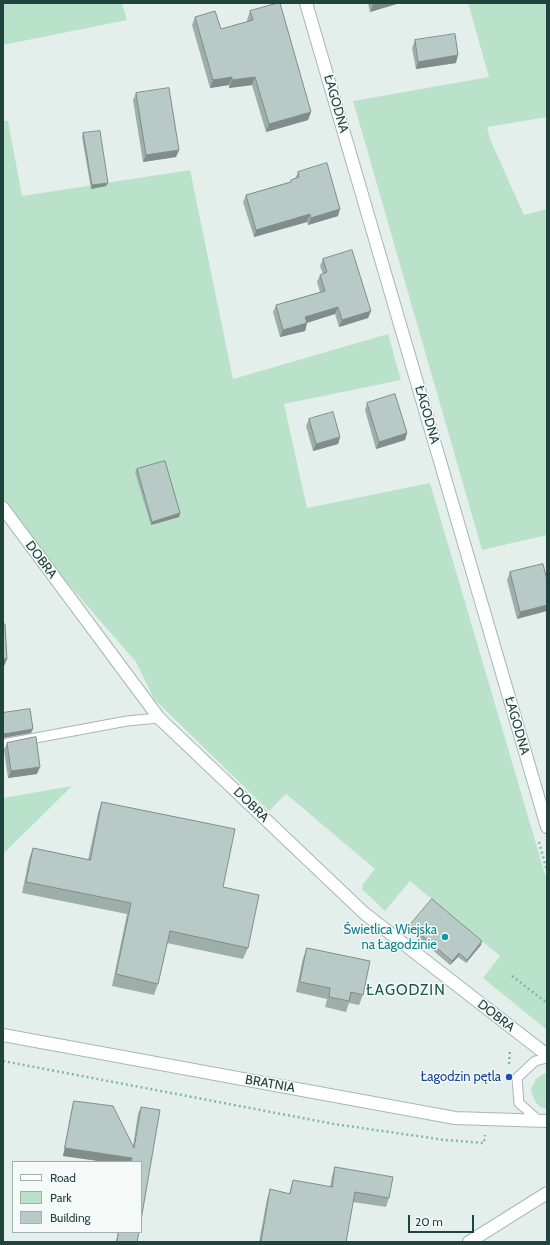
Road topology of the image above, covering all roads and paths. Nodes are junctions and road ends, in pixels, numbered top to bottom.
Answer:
1 (306, 3) edge
2 (3, 508) edge
3 (159, 718) junction
4 (3, 744) edge
5 (547, 827) edge
6 (512, 976) dead end
7 (547, 1003) edge
8 (3, 1035) edge
9 (547, 1057) edge
10 (3, 1061) edge
11 (543, 1120) edge
12 (484, 1143) dead end
13 (547, 1193) edge
14 (469, 1242) edge

1 - 5 street, ŁAGODNA
2 - 3 street, DOBRA
3 - 4 lane
3 - 9 street, DOBRA
6 - 7 path
8 - 11 street, BRATNIA
9 - 11 lane
10 - 12 path
13 - 14 street

